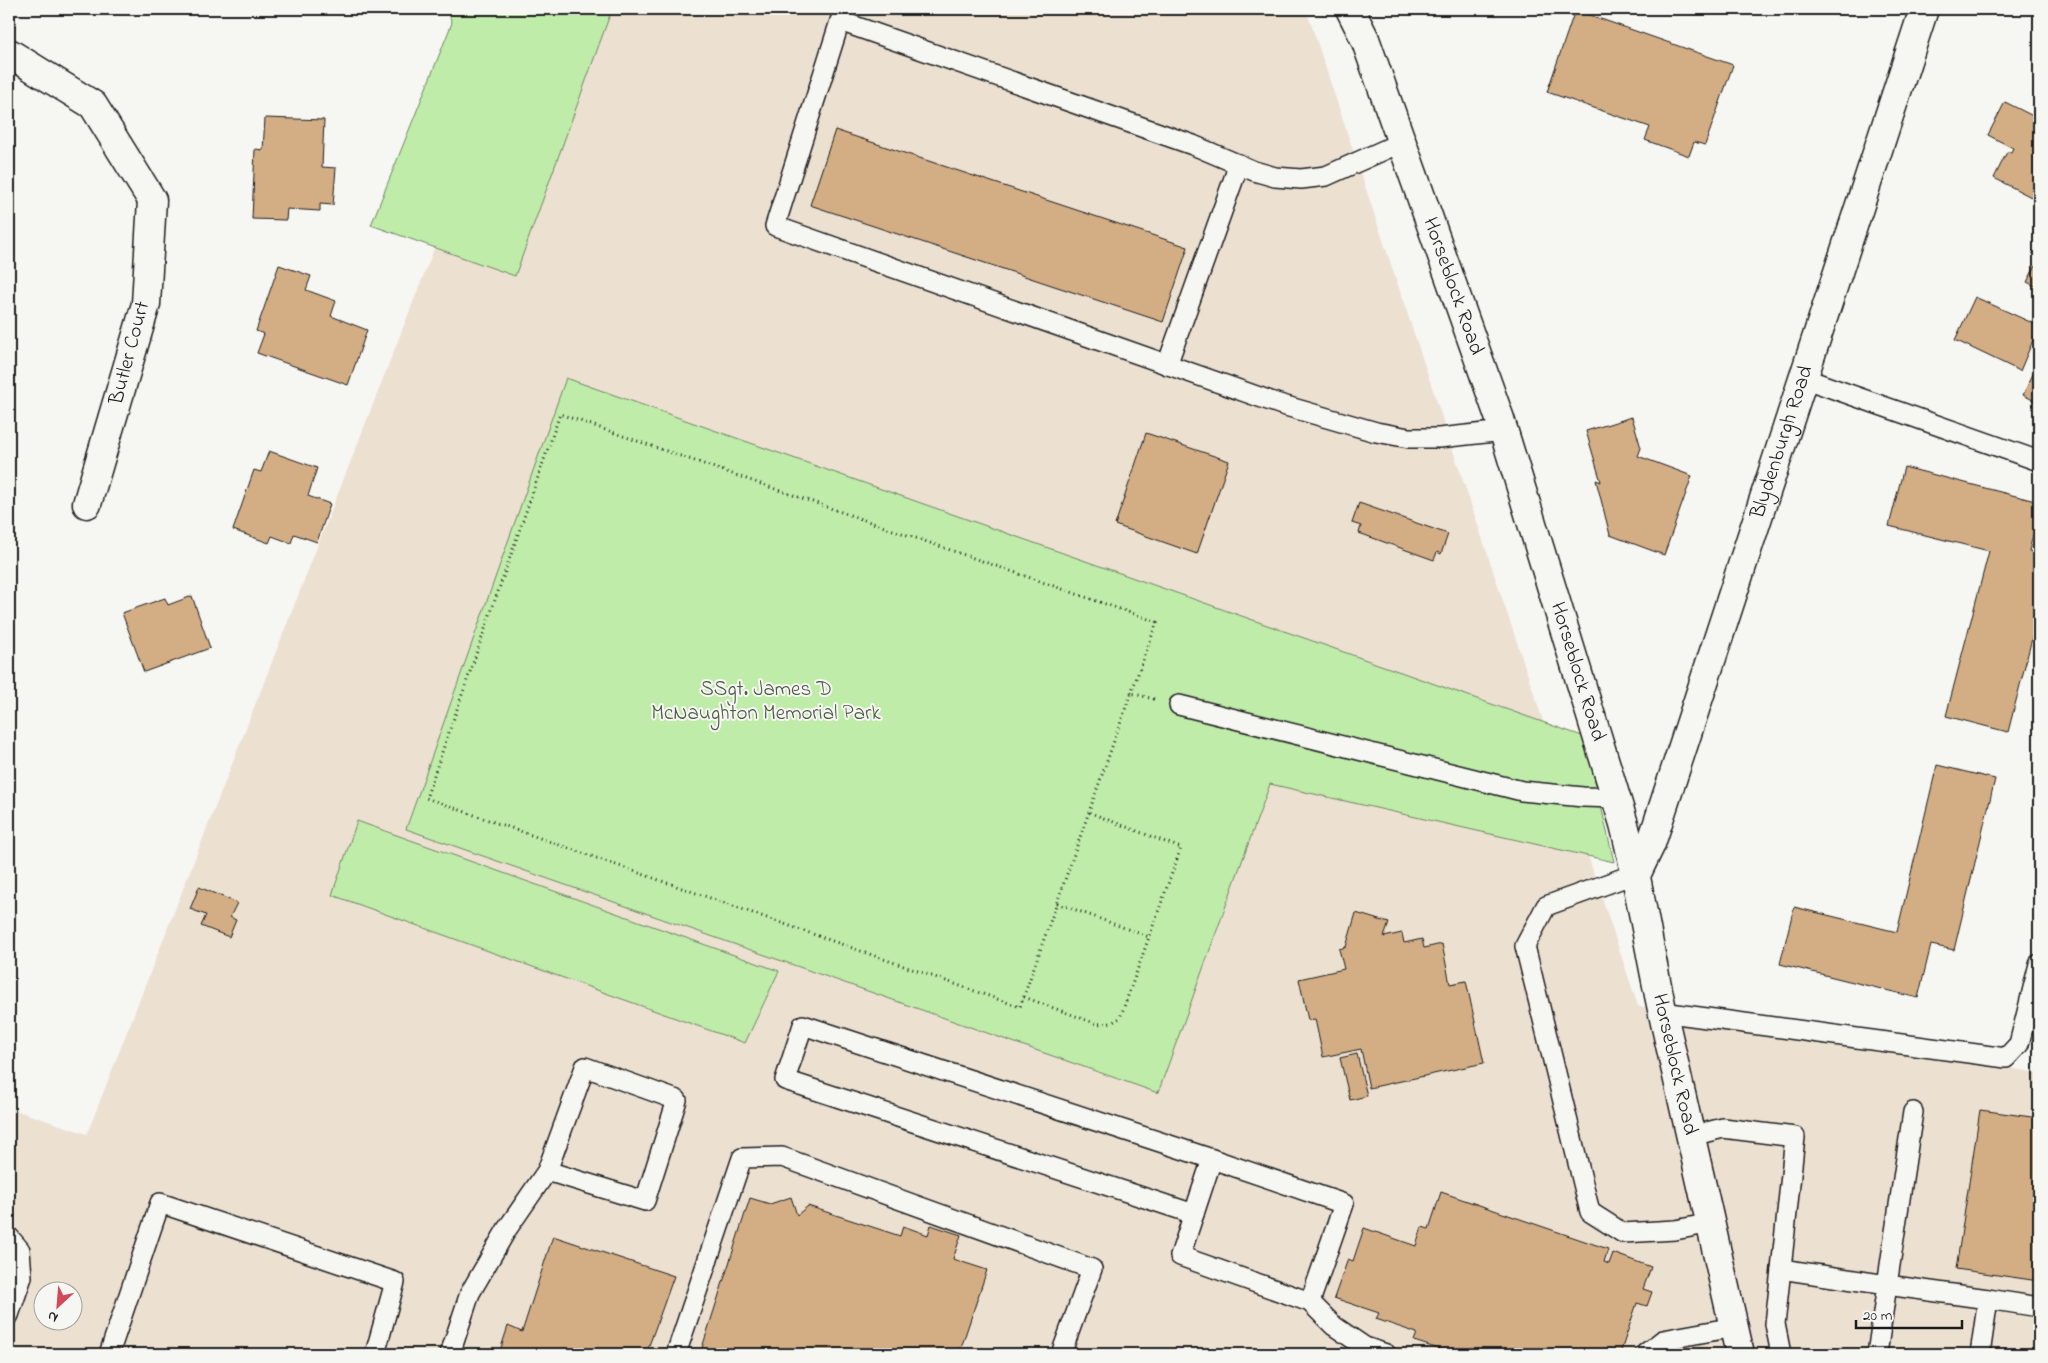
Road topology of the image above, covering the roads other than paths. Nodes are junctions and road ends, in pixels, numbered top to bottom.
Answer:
1 (1350, 9) edge
2 (1924, 9) edge
3 (9, 53) edge
4 (1402, 142) junction
5 (1239, 164) junction
6 (1167, 365) junction
7 (1804, 378) junction
8 (1504, 430) junction
9 (2039, 461) edge
10 (87, 504) dead end
11 (1178, 705) road end
12 (1616, 798) junction
13 (1637, 873) junction
14 (2039, 964) edge
15 (1662, 1012) junction
16 (1913, 1112) dead end
17 (1691, 1136) junction
18 (1212, 1159) junction
19 (547, 1171) junction
20 (1194, 1214) junction
21 (1712, 1223) junction
22 (9, 1237) edge
23 (1781, 1269) junction
24 (15, 1278) edge
25 (1887, 1285) junction
26 (1988, 1299) junction
27 (1310, 1302) junction
28 (2039, 1307) edge
29 (9, 1316) edge
30 (1734, 1328) junction
31 (109, 1354) edge
32 (375, 1354) edge
33 (450, 1354) edge
34 (676, 1354) edge
35 (1061, 1354) edge
36 (1386, 1354) edge
37 (1646, 1354) edge
38 (1740, 1354) edge
39 (1782, 1354) edge
40 (1877, 1354) edge
41 (1980, 1354) edge

1 - 4 street, Horseblock Road
2 - 7 street, Blydenburgh Road
3 - 10 street, Butler Court
4 - 5 lane
4 - 8 street, Horseblock Road
5 - 6 lane
5 - 6 lane
6 - 8 lane
7 - 9 lane
7 - 13 street, Blydenburgh Road
8 - 12 street, Horseblock Road
11 - 12 lane
12 - 13 street, Horseblock Road
13 - 15 street, Horseblock Road
13 - 21 lane
14 - 15 lane
15 - 17 street, Horseblock Road
16 - 25 lane
17 - 21 street, Horseblock Road
17 - 23 lane
18 - 20 lane
18 - 20 lane
18 - 27 lane
19 - 19 lane
19 - 33 lane
20 - 27 lane
21 - 30 street, Horseblock Road
22 - 24 lane
23 - 25 lane
23 - 39 lane
24 - 29 lane
25 - 26 lane
25 - 40 lane
26 - 28 lane
26 - 41 lane
27 - 36 lane
30 - 37 lane
30 - 38 street, Horseblock Road
31 - 32 lane
34 - 35 lane

